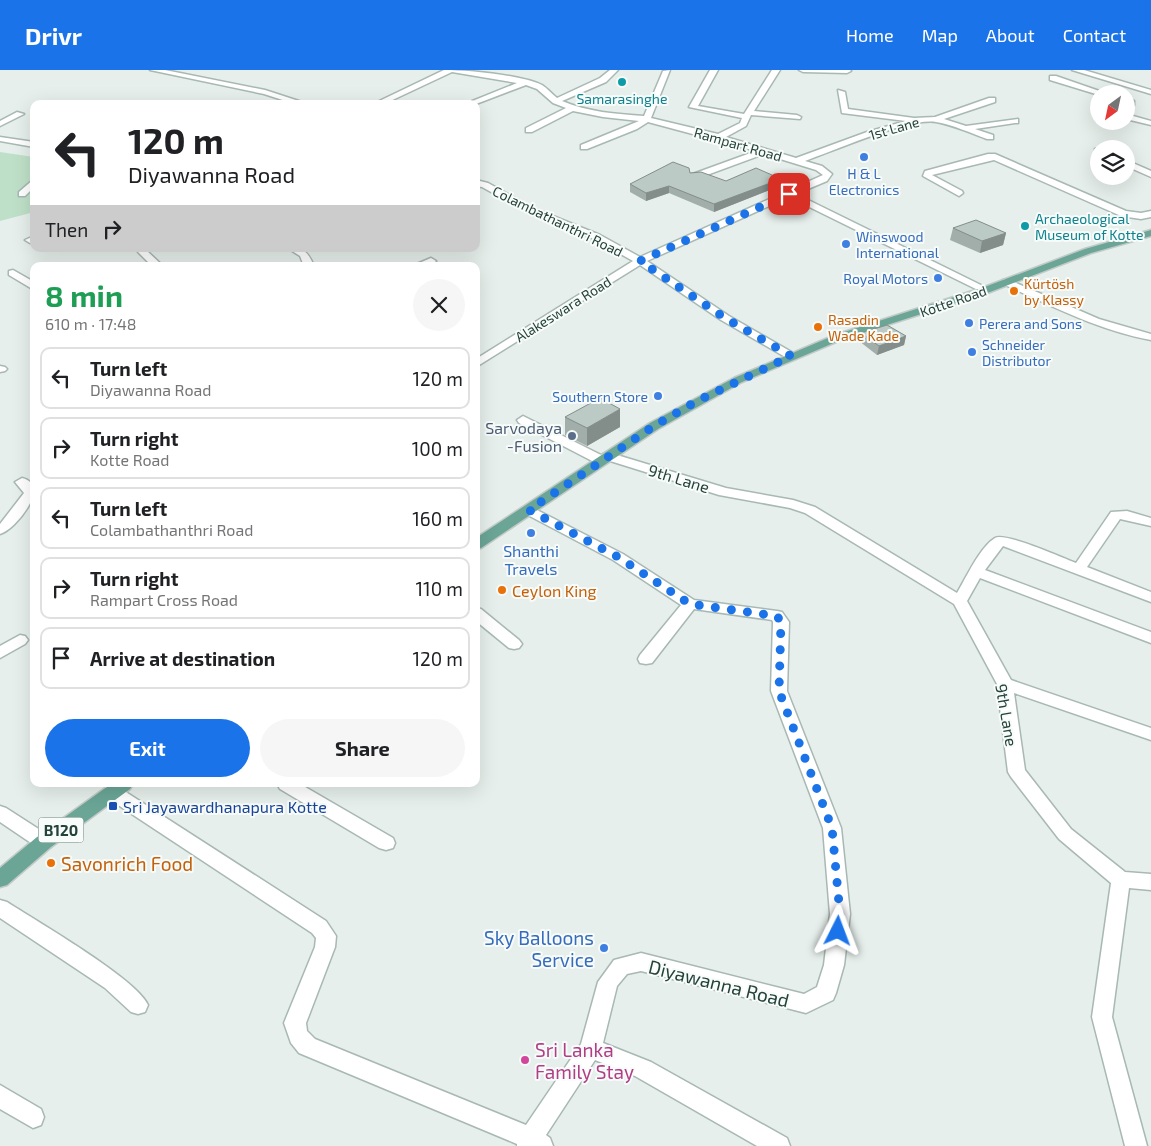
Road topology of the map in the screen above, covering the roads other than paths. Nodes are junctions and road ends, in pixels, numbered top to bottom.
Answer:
1 (154, 70) edge
2 (451, 70) edge
3 (614, 70) edge
4 (714, 70) edge
5 (776, 70) edge
6 (803, 70) edge
7 (1076, 70) edge
8 (667, 71) dead end
9 (847, 71) edge
10 (1053, 78) dead end
11 (525, 82) junction
12 (1090, 90) edge
13 (841, 92) dead end
14 (1151, 92) edge
15 (291, 100) edge
16 (386, 100) edge
17 (479, 100) edge
18 (992, 100) dead end
19 (556, 101) junction
20 (572, 108) junction
21 (20, 114) dead end
22 (749, 115) junction
23 (797, 117) dead end
24 (647, 119) junction
25 (936, 119) junction
26 (1135, 119) edge
27 (917, 120) junction
28 (1014, 121) dead end
29 (1151, 123) edge
30 (0, 124) edge
31 (965, 129) junction
32 (529, 130) dead end
33 (719, 137) junction
34 (990, 137) dead end
35 (0, 139) edge
36 (30, 142) edge
37 (584, 147) dead end
38 (764, 152) junction
39 (797, 161) junction
40 (1135, 167) edge
41 (1151, 174) edge
42 (693, 177) edge
43 (480, 184) edge
44 (30, 186) edge
45 (959, 193) dead end
46 (22, 194) dead end
47 (789, 194) junction
48 (1151, 214) edge
49 (1151, 233) edge
50 (143, 252) dead end
51 (300, 252) edge
52 (431, 260) dead end
53 (640, 261) junction
54 (154, 262) edge
55 (307, 262) edge
56 (426, 262) edge
57 (13, 273) dead end
58 (1007, 282) junction
59 (30, 284) edge
60 (986, 290) junction
61 (1151, 337) edge
62 (482, 355) edge
63 (791, 356) junction
64 (523, 420) dead end
65 (604, 458) junction
66 (22, 482) dead end
67 (30, 492) edge
68 (30, 494) edge
69 (529, 510) junction
70 (1151, 522) edge
71 (0, 530) edge
72 (480, 542) edge
73 (1080, 569) junction
74 (977, 572) junction
75 (1151, 597) edge
76 (960, 601) junction
77 (690, 604) junction
78 (480, 616) edge
79 (1151, 638) edge
80 (20, 640) dead end
81 (514, 644) dead end
82 (0, 652) edge
83 (646, 659) dead end
84 (1005, 684) junction
85 (1151, 734) edge
86 (291, 787) edge
87 (118, 788) edge
88 (0, 813) edge
89 (44, 842) junction
90 (386, 843) dead end
91 (0, 879) edge
92 (1121, 880) junction
93 (1151, 882) edge
94 (0, 908) edge
95 (138, 1005) dead end
96 (591, 1048) junction
97 (0, 1096) edge
98 (33, 1116) dead end
99 (534, 1143) edge
100 (779, 1146) edge
101 (1136, 1146) edge

1 - 15 street
2 - 11 street, Rampart Road
2 - 16 street
3 - 19 street
4 - 22 street
5 - 22 street
6 - 9 street
7 - 14 street
8 - 24 street
10 - 12 street
11 - 17 street
11 - 19 street, Rampart Road
13 - 27 street
18 - 25 street, 1st Lane
19 - 20 street, Rampart Road
20 - 24 street, Rampart Road
20 - 32 street
21 - 30 street
22 - 23 street
22 - 33 street
24 - 33 street, Rampart Road
24 - 37 street
25 - 27 street, 1st Lane
25 - 31 street
26 - 29 street
27 - 39 street, 1st Lane
28 - 31 street
31 - 34 street
33 - 38 street, Rampart Road
35 - 36 street
38 - 39 street, Rampart Road
38 - 42 street
39 - 47 street, Rampart Road
40 - 41 street
43 - 53 street, Colambathanthri Road
44 - 46 street
45 - 48 street
47 - 53 street, Alakeswara Road
47 - 60 street
49 - 58 main road, Kotte Road
50 - 54 street
51 - 55 street
52 - 56 street
53 - 62 street, Alakeswara Road
53 - 63 street, Colambathanthri Road
57 - 59 street
58 - 60 main road, Kotte Road
58 - 61 street
60 - 63 main road, Kotte Road
63 - 65 main road, Kotte Road
64 - 65 street, 9th Lane
65 - 69 main road, Kotte Road
65 - 76 street, 9th Lane
66 - 67 street
68 - 71 street
69 - 72 main road, Kotte Road
69 - 77 street, Diyawanna Road
70 - 73 street
73 - 74 street
73 - 75 street
74 - 76 street
74 - 79 street
76 - 84 street, 9th Lane
77 - 83 street
77 - 96 street, Diyawanna Road
78 - 81 street
80 - 82 street
84 - 85 street
84 - 92 street, 9th Lane
86 - 90 street
87 - 89 main road, B120
87 - 99 street
88 - 89 street
89 - 91 main road, B120
92 - 93 street
92 - 101 street
94 - 95 street
96 - 99 street, Diyawanna Road
96 - 100 street
97 - 98 street

